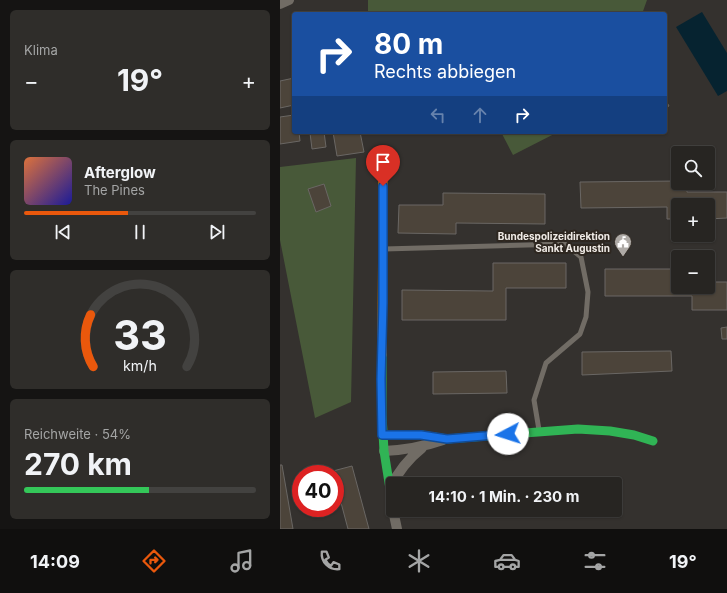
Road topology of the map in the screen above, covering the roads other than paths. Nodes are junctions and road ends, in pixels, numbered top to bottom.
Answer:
1 (290, 0) edge
2 (280, 4) edge
3 (383, 170) dead end
4 (383, 249) junction
5 (539, 431) junction
6 (382, 435) junction
7 (447, 439) junction
8 (653, 441) dead end
9 (423, 447) junction
10 (384, 451) junction
11 (388, 477) edge
12 (396, 477) edge
13 (395, 517) edge
14 (397, 529) edge

1 - 2 street
3 - 4 street
4 - 5 lane
4 - 6 street
5 - 7 street
5 - 8 street
6 - 7 street
6 - 10 street
7 - 9 street
9 - 10 street
9 - 12 street
10 - 11 street
13 - 14 street

